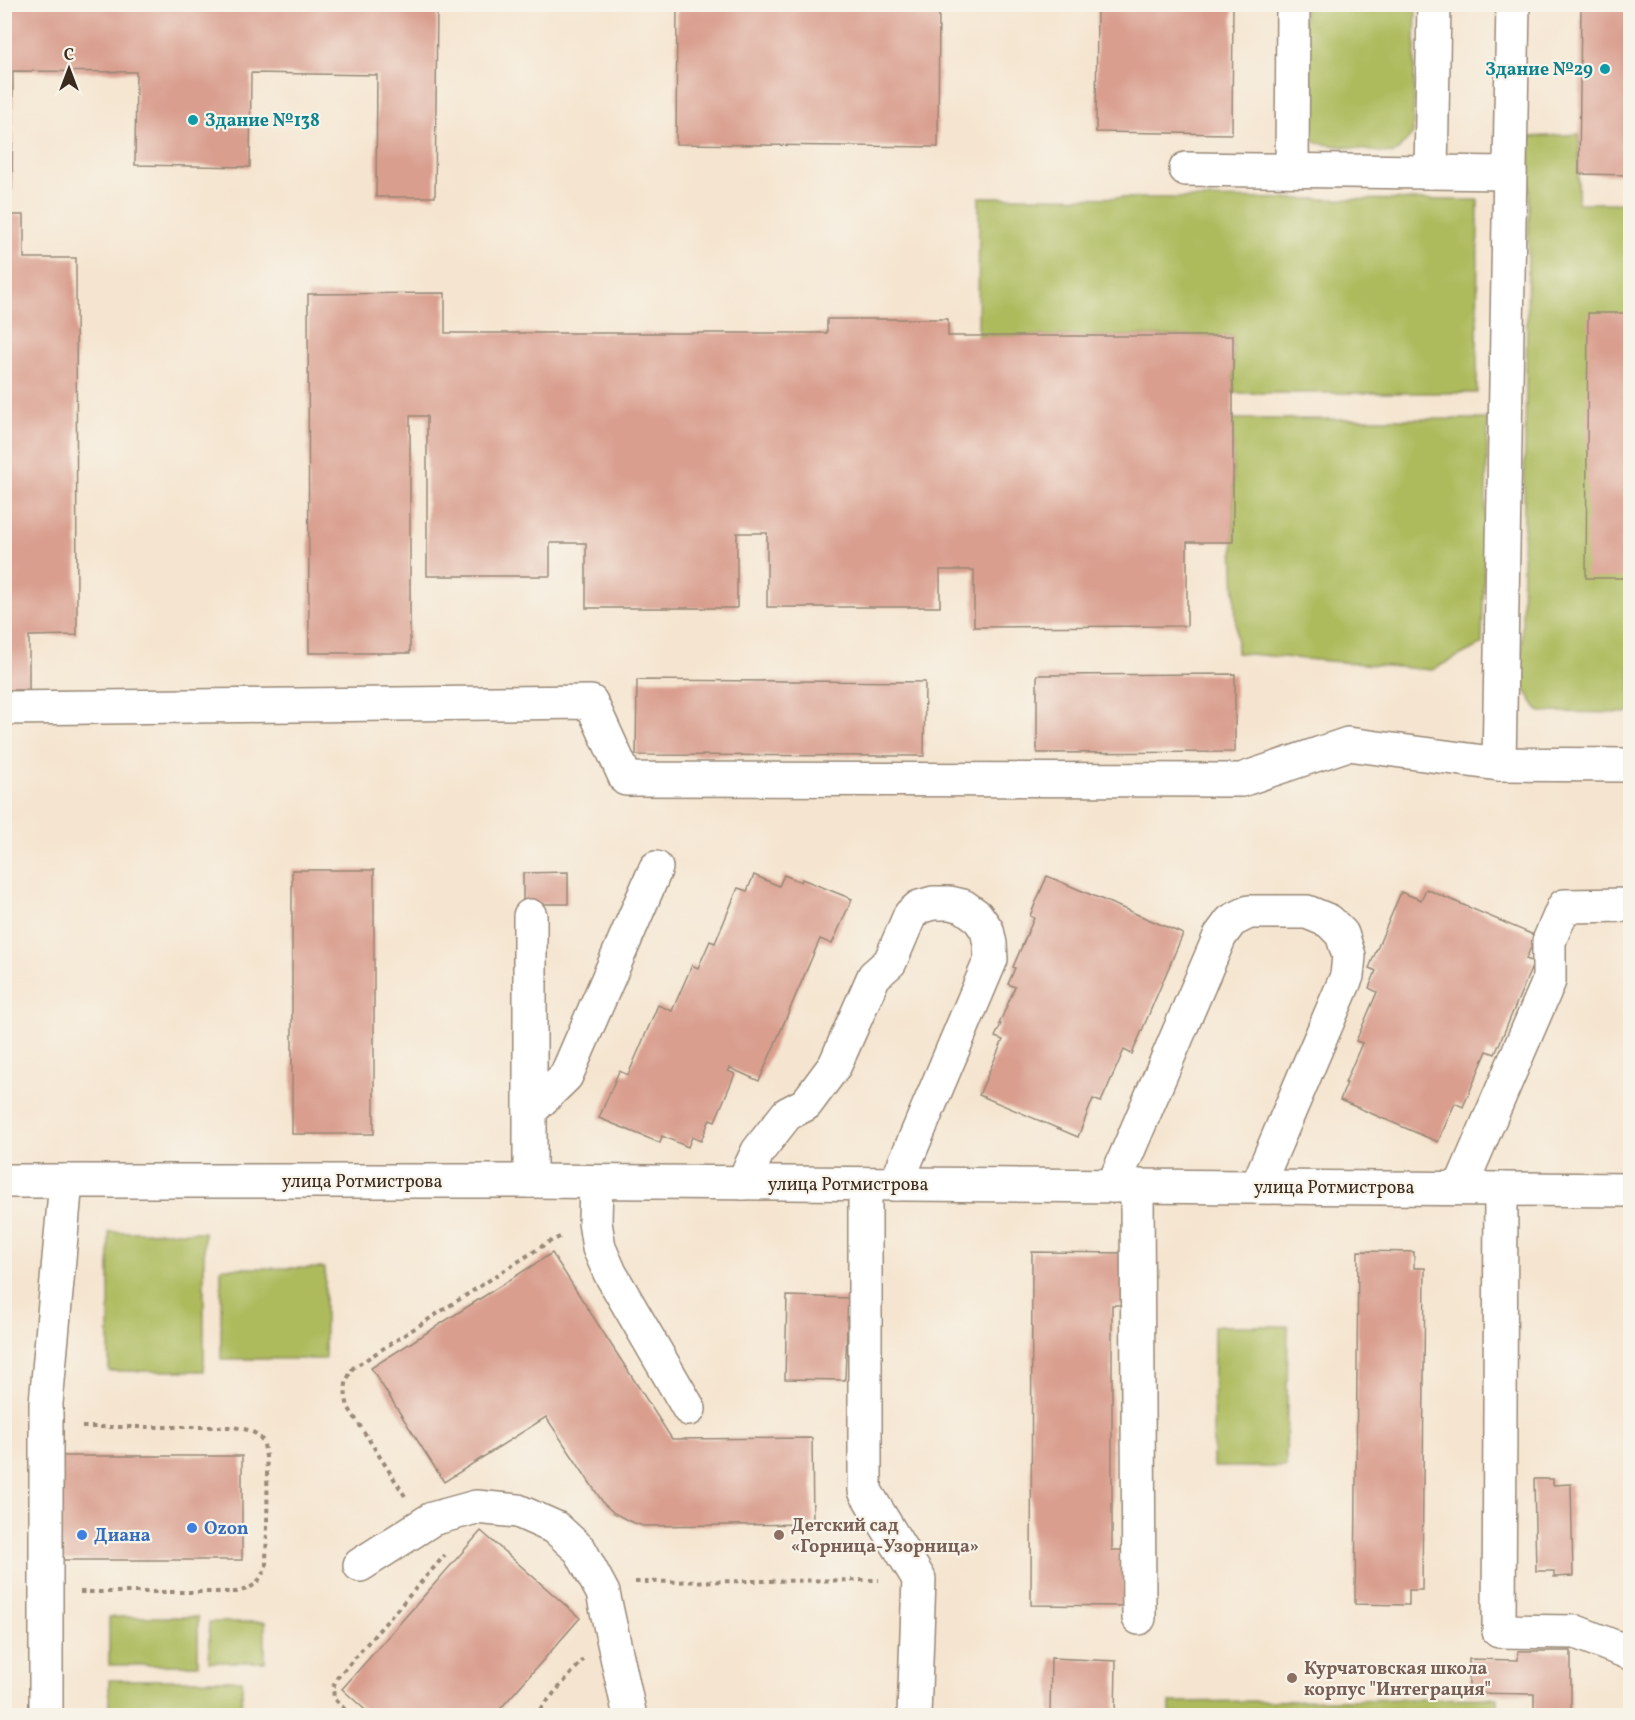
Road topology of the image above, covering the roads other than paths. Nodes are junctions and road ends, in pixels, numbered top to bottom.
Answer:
1 (1293, 4) edge
2 (1434, 4) edge
3 (1513, 4) edge
4 (1186, 169) dead end
5 (1292, 170) junction
6 (1431, 172) junction
7 (1510, 173) junction
8 (4, 708) edge
9 (1499, 764) junction
10 (1630, 765) edge
11 (656, 868) dead end
12 (1630, 905) edge
13 (530, 916) dead end
14 (530, 1112) junction
15 (4, 1181) edge
16 (66, 1181) junction
17 (530, 1181) junction
18 (596, 1182) junction
19 (743, 1183) junction
20 (880, 1184) junction
21 (1125, 1185) junction
22 (1257, 1187) junction
23 (1460, 1188) junction
24 (1501, 1188) junction
25 (1630, 1190) edge
26 (689, 1409) dead end
27 (360, 1565) dead end
28 (1139, 1618) dead end
29 (1630, 1653) edge
30 (46, 1716) edge
31 (630, 1716) edge
32 (914, 1716) edge

1 - 5 street
2 - 6 street
3 - 7 street
4 - 5 street
5 - 6 street
6 - 7 street
7 - 9 street
8 - 9 street
9 - 10 street
11 - 14 street
12 - 23 street
13 - 14 street
14 - 17 street
15 - 16 street, улица Ротмистрова
16 - 17 street, улица Ротмистрова
16 - 30 street
17 - 18 street, улица Ротмистрова
18 - 19 street, улица Ротмистрова
18 - 26 street
19 - 20 street, улица Ротмистрова
19 - 20 street
20 - 21 street, улица Ротмистрова
20 - 32 street
21 - 22 street, улица Ротмистрова
21 - 22 street
21 - 28 street
22 - 23 street, улица Ротмистрова
23 - 24 street, улица Ротмистрова
24 - 25 street, улица Ротмистрова
24 - 29 street
27 - 31 street

